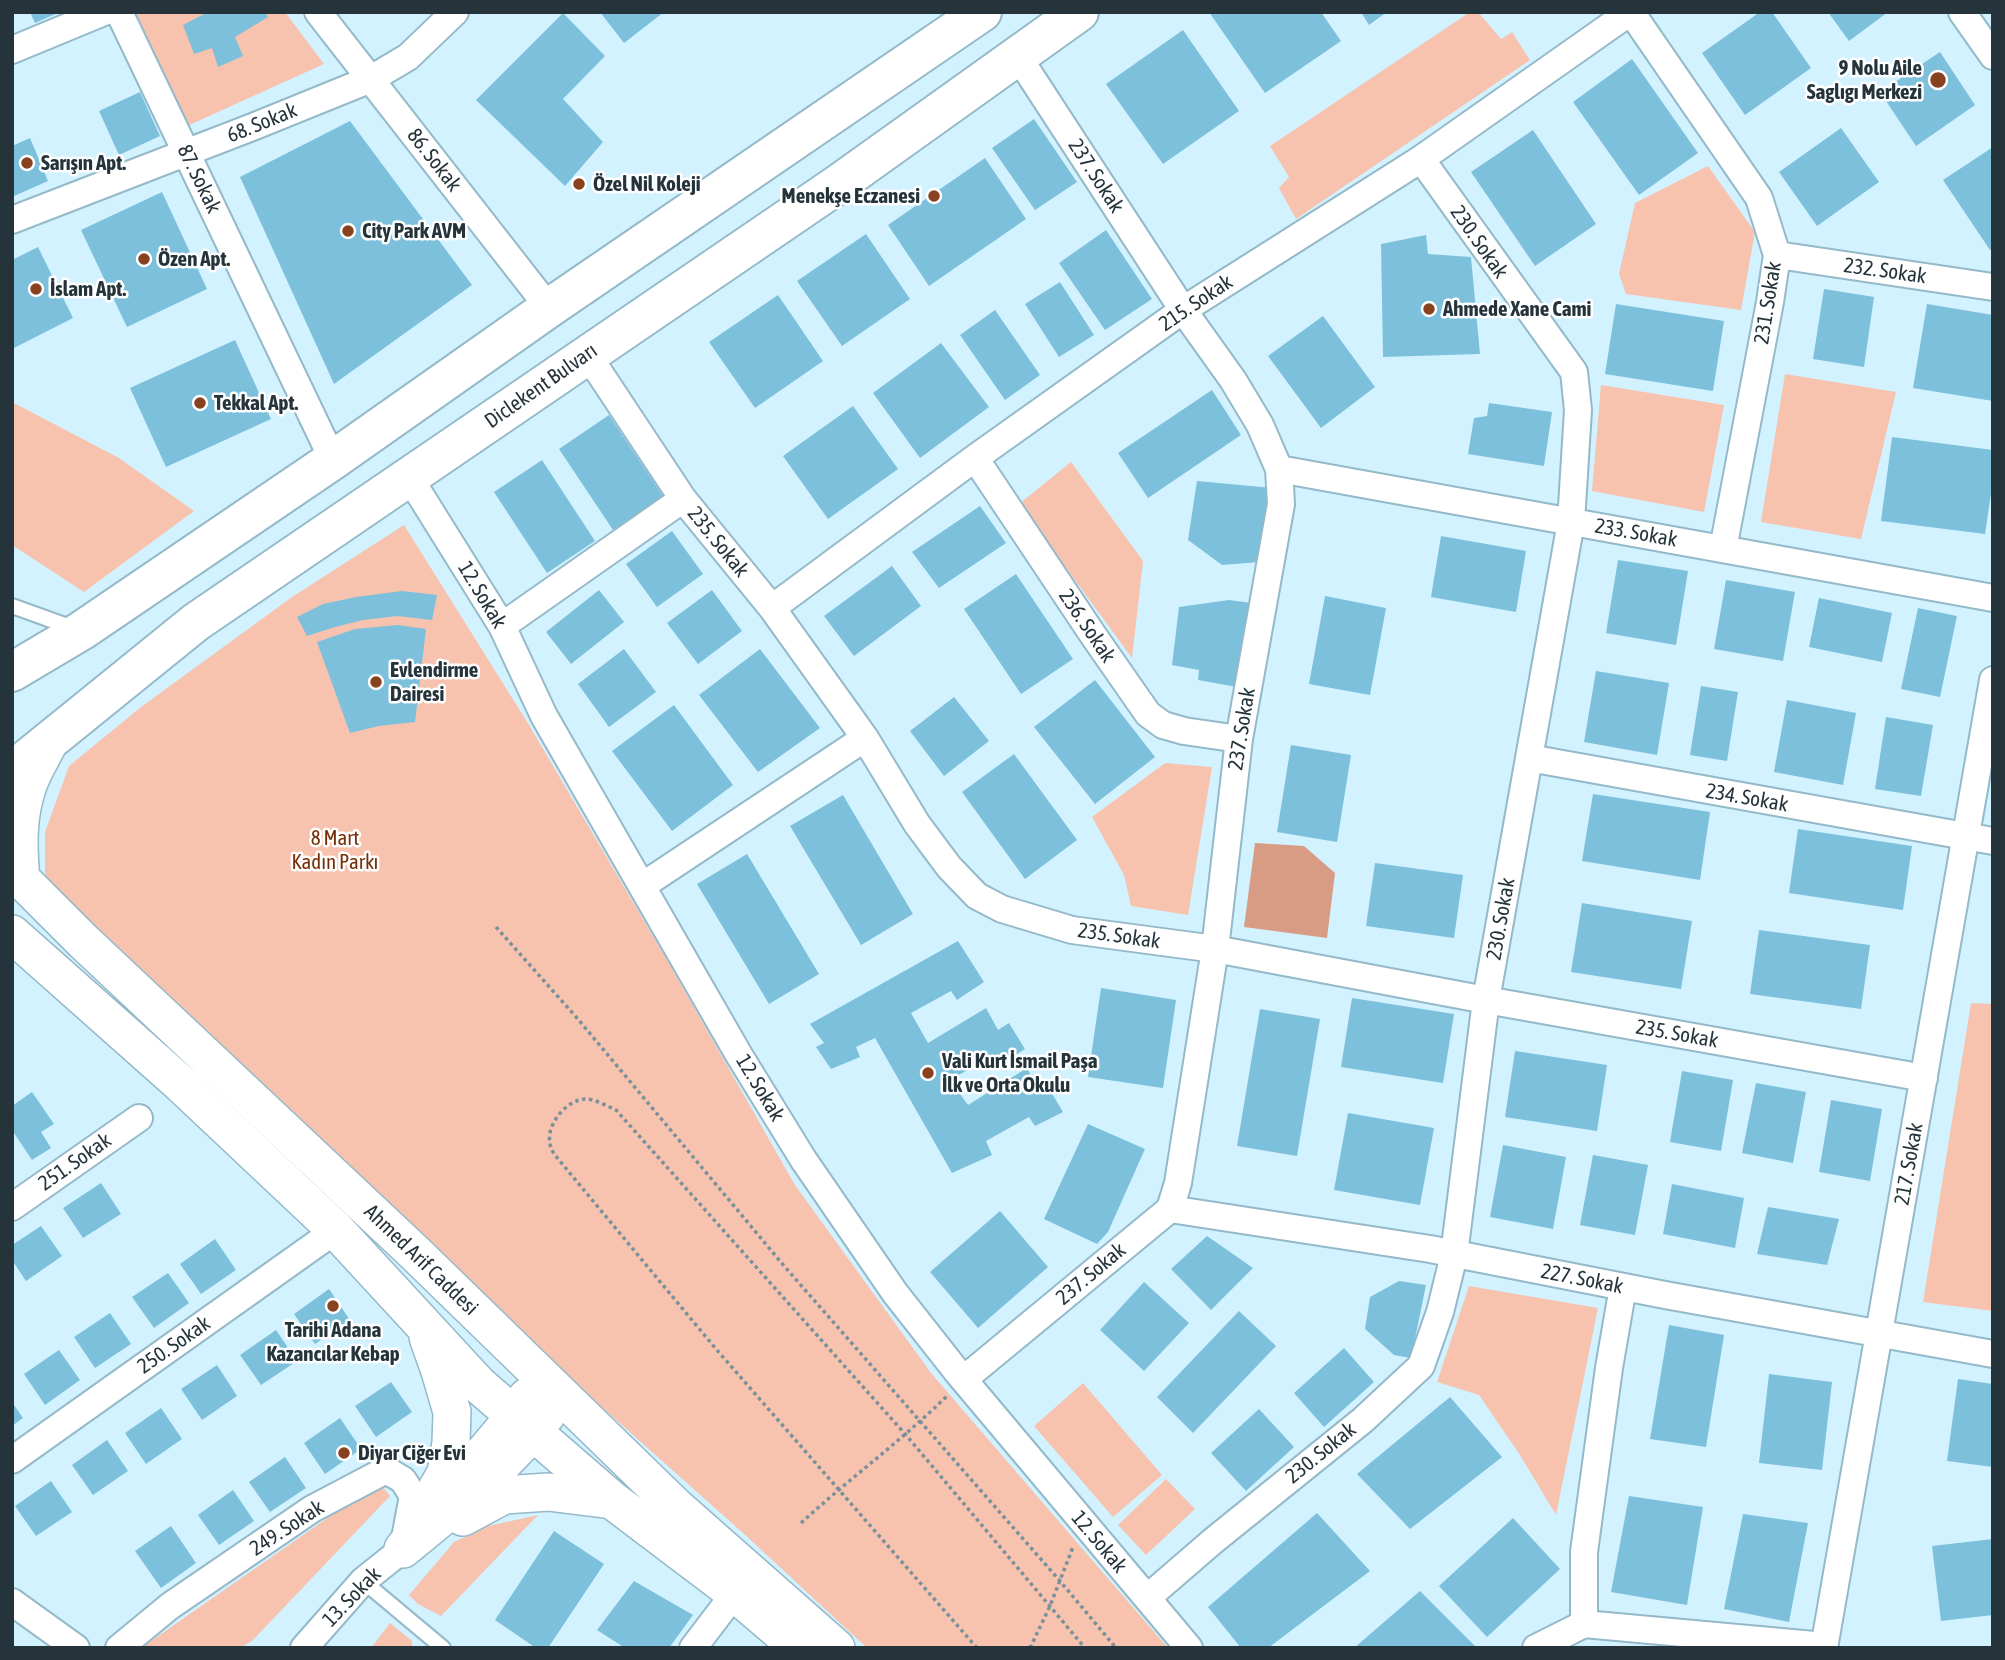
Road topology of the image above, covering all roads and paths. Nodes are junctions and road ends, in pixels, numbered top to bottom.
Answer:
1 (104, 12) edge
2 (119, 12) edge
3 (318, 12) edge
4 (455, 12) edge
5 (1079, 12) edge
6 (1631, 12) edge
7 (1962, 12) edge
8 (973, 15) edge
9 (12, 50) edge
10 (1017, 55) junction
11 (1993, 56) edge
12 (371, 79) junction
13 (186, 152) junction
14 (1421, 159) junction
15 (12, 220) edge
16 (1777, 255) junction
17 (1993, 287) edge
18 (549, 308) junction
19 (1183, 310) junction
20 (587, 354) junction
21 (975, 458) junction
22 (333, 460) junction
23 (1279, 469) junction
24 (409, 477) junction
25 (682, 499) junction
26 (1571, 522) junction
27 (1723, 549) junction
28 (1993, 598) edge
29 (12, 606) edge
30 (772, 608) junction
31 (502, 626) junction
32 (81, 631) junction
33 (12, 672) edge
34 (1993, 680) edge
35 (865, 738) junction
36 (1238, 739) junction
37 (50, 740) junction
38 (1529, 758) junction
39 (12, 771) edge
40 (1965, 837) junction
41 (1993, 841) edge
42 (17, 873) edge
43 (642, 886) junction
44 (496, 927) dead end
45 (12, 934) edge
46 (1215, 949) junction
47 (1486, 1000) junction
48 (1924, 1078) junction
49 (138, 1118) dead end
50 (12, 1207) edge
51 (1170, 1209) junction
52 (336, 1230) junction
53 (1454, 1255) junction
54 (1623, 1287) junction
55 (422, 1323) junction
56 (1879, 1333) junction
57 (1993, 1354) edge
58 (964, 1379) junction
59 (552, 1386) junction
60 (921, 1422) junction
61 (524, 1424) junction
62 (906, 1435) junction
63 (12, 1460) edge
64 (838, 1489) junction
65 (612, 1500) junction
66 (801, 1523) dead end
67 (1084, 1523) junction
68 (403, 1549) junction
69 (363, 1581) junction
70 (1060, 1581) junction
71 (745, 1584) junction
72 (1147, 1598) junction
73 (12, 1602) edge
74 (1050, 1606) junction
75 (1584, 1624) junction
76 (1825, 1647) edge
77 (76, 1648) edge
78 (120, 1648) edge
79 (304, 1648) edge
80 (443, 1648) edge
81 (693, 1648) edge
82 (799, 1648) edge
83 (836, 1648) edge
84 (977, 1648) edge
85 (1030, 1648) edge
86 (1085, 1648) edge
87 (1115, 1648) edge
88 (1189, 1648) edge
89 (1536, 1648) edge

1 - 9 street
2 - 13 street, 87. Sokak
3 - 12 street, 86. Sokak
4 - 12 street, 68. Sokak
5 - 10 main road, Diclekent Bulvarı
6 - 14 street, 215. Sokak
6 - 16 street, 231. Sokak
7 - 11 street
8 - 18 main road
10 - 19 street, 237. Sokak
10 - 20 main road, Diclekent Bulvarı
12 - 13 street, 68. Sokak
12 - 18 street, 86. Sokak
13 - 15 street, 68. Sokak
13 - 22 street, 87. Sokak
14 - 19 street, 215. Sokak
14 - 26 street, 230. Sokak
16 - 17 street, 232. Sokak
16 - 27 street, 231. Sokak
18 - 22 main road
19 - 21 street, 215. Sokak
19 - 23 street, 237. Sokak
20 - 24 main road, Diclekent Bulvarı
20 - 25 street, 235. Sokak
21 - 30 street, 215. Sokak
21 - 36 street, 236. Sokak
22 - 32 main road
23 - 26 street, 233. Sokak
23 - 36 street, 237. Sokak
24 - 31 street, 12. Sokak
24 - 37 main road, Diclekent Bulvarı
25 - 30 street, 235. Sokak
25 - 31 street
26 - 27 street, 233. Sokak
26 - 38 street, 230. Sokak
27 - 28 street, 233. Sokak
29 - 32 lane
30 - 35 street, 235. Sokak
31 - 43 street, 12. Sokak
32 - 33 main road
34 - 40 street, 217. Sokak
35 - 43 street
35 - 46 street, 235. Sokak
36 - 46 street, 237. Sokak
37 - 39 main road, Diclekent Bulvarı
37 - 42 main road
38 - 40 street, 234. Sokak
38 - 47 street, 230. Sokak
40 - 41 street, 234. Sokak
40 - 48 street, 217. Sokak
42 - 59 main road, Ahmed Arif Caddesi
43 - 58 street, 12. Sokak
44 - 60 path
45 - 52 main road, Ahmed Arif Caddesi
46 - 47 street, 235. Sokak
46 - 51 street, 237. Sokak
47 - 48 street, 235. Sokak
47 - 53 street, 230. Sokak
48 - 56 street, 217. Sokak
49 - 50 street, 251. Sokak
51 - 53 street, 227. Sokak
51 - 58 street, 237. Sokak
52 - 55 main road, Ahmed Arif Caddesi
52 - 63 street, 250. Sokak
53 - 54 street, 227. Sokak
53 - 72 street, 230. Sokak
54 - 56 street, 227. Sokak
54 - 75 street
55 - 61 main road, Ahmed Arif Caddesi
55 - 68 main road
56 - 57 street, 227. Sokak
56 - 76 street, 217. Sokak
58 - 60 path
58 - 67 street, 12. Sokak
59 - 61 main road
59 - 71 main road, Ahmed Arif Caddesi
60 - 62 path
60 - 70 path
61 - 65 main road, Ahmed Arif Caddesi
61 - 68 main road
62 - 64 path
62 - 64 path
62 - 74 path
64 - 66 path
64 - 84 path
65 - 68 main road
65 - 71 main road, Ahmed Arif Caddesi
67 - 70 path
67 - 72 street, 12. Sokak
68 - 69 street, 13. Sokak
68 - 78 street, 249. Sokak
69 - 79 street, 13. Sokak
69 - 80 lane
70 - 74 path
70 - 87 path
71 - 81 street
71 - 82 main road, Ahmed Arif Caddesi
71 - 83 main road, Ahmed Arif Caddesi
72 - 88 street, 12. Sokak
73 - 77 street
74 - 85 path
74 - 86 path
75 - 76 street
75 - 89 street

